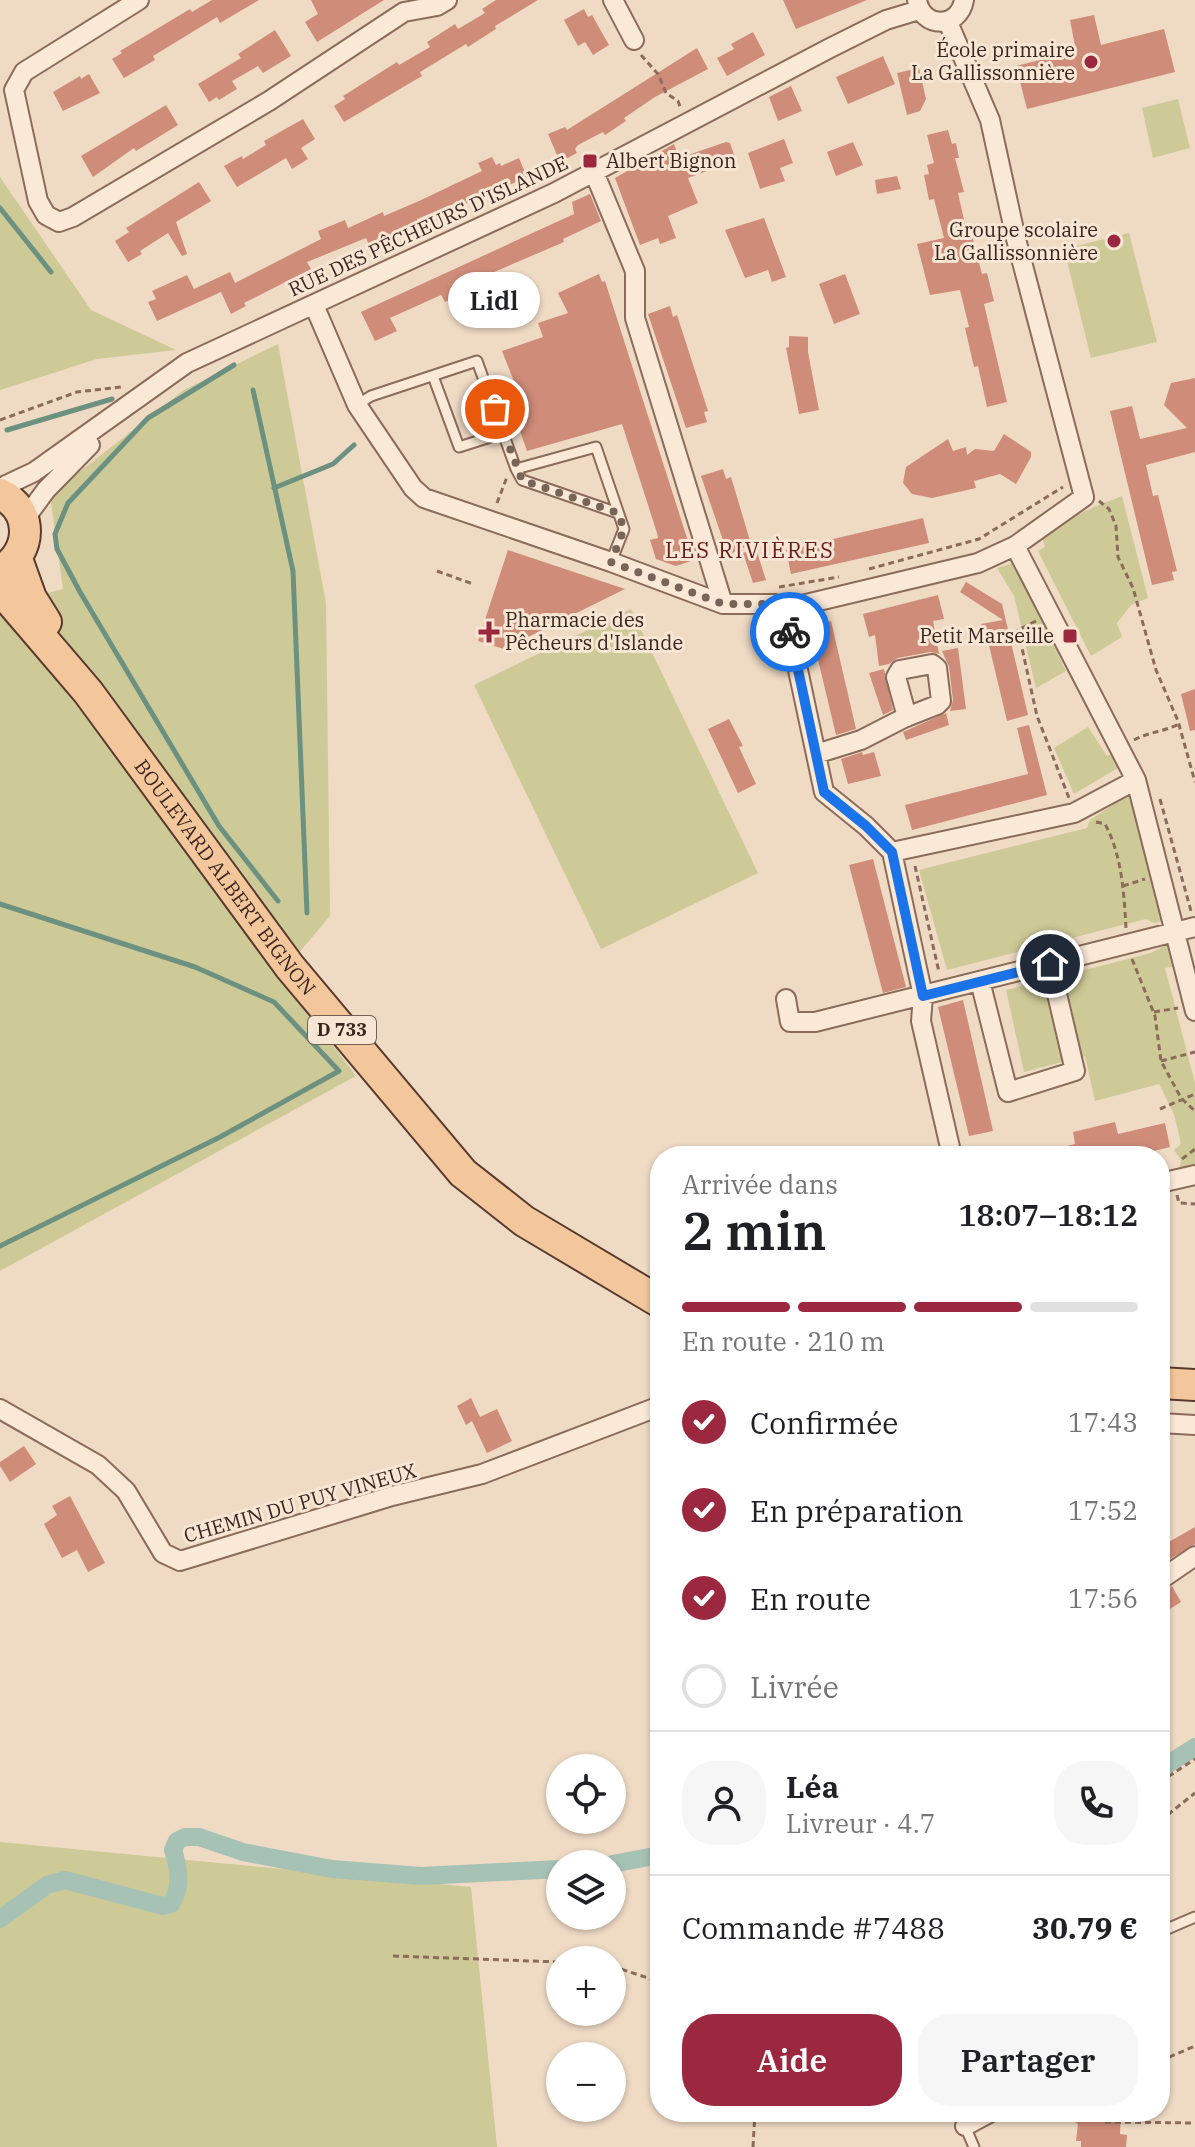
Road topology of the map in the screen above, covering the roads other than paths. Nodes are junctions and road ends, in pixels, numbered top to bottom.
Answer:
1 (139, 0) edge
2 (447, 0) edge
3 (613, 0) edge
4 (964, 0) edge
5 (918, 5) edge
6 (948, 22) junction
7 (634, 40) road end
8 (594, 172) junction
9 (314, 305) junction
10 (433, 376) junction
11 (132, 404) junction
12 (357, 405) junction
13 (503, 433) junction
14 (514, 464) junction
15 (0, 491) edge
16 (618, 513) junction
17 (24, 520) junction
18 (1015, 546) junction
19 (611, 562) junction
20 (8, 565) edge
21 (0, 589) edge
22 (723, 604) junction
23 (785, 609) junction
24 (88, 692) junction
25 (907, 717) dead end
26 (816, 754) junction
27 (1136, 780) junction
28 (901, 850) junction
29 (1195, 927) edge
30 (1175, 932) junction
31 (1050, 964) junction
32 (980, 981) junction
33 (923, 996) junction
34 (786, 999) dead end
35 (1194, 1008) edge
36 (950, 1146) edge
37 (1195, 1175) edge
38 (1170, 1181) edge
39 (650, 1296) edge
40 (1170, 1384) edge
41 (1195, 1385) edge
42 (0, 1409) edge
43 (650, 1410) edge
44 (1170, 1424) edge
45 (1195, 1425) edge
46 (1195, 1556) edge
47 (1170, 1573) edge
48 (1195, 1917) edge
49 (1170, 1928) edge
50 (963, 2122) edge
51 (974, 2147) edge

1 - 2 street
3 - 7 street
4 - 6 street
5 - 6 street
5 - 8 street, RUE DES PÊCHEURS D'ISLANDE
6 - 18 street
8 - 9 street, RUE DES PÊCHEURS D'ISLANDE
8 - 22 street
9 - 11 street, RUE DES PÊCHEURS D'ISLANDE
9 - 12 street
10 - 12 lane
10 - 13 lane
10 - 13 lane
11 - 15 street, RUE DES PÊCHEURS D'ISLANDE
11 - 17 street, RUE DES PÊCHEURS D'ISLANDE
12 - 19 street
13 - 14 lane
14 - 16 lane
14 - 16 lane
15 - 17 main road
16 - 19 lane
17 - 20 main road
18 - 23 street
18 - 27 street
19 - 22 street
20 - 24 main road, BOULEVARD ALBERT BIGNON / D 733
21 - 24 main road, BOULEVARD ALBERT BIGNON / D 733
22 - 23 street
23 - 26 street
24 - 39 main road, BOULEVARD ALBERT BIGNON / D 733
25 - 26 street
26 - 28 street
27 - 28 street
27 - 30 street
28 - 33 street
29 - 30 street
30 - 31 street
30 - 35 street
31 - 32 street
31 - 32 street
32 - 33 street
33 - 34 street
33 - 36 street
37 - 38 street
40 - 41 main road
42 - 43 street, CHEMIN DU PUY VINEUX
44 - 45 street
46 - 47 street
48 - 49 lane
50 - 51 lane

